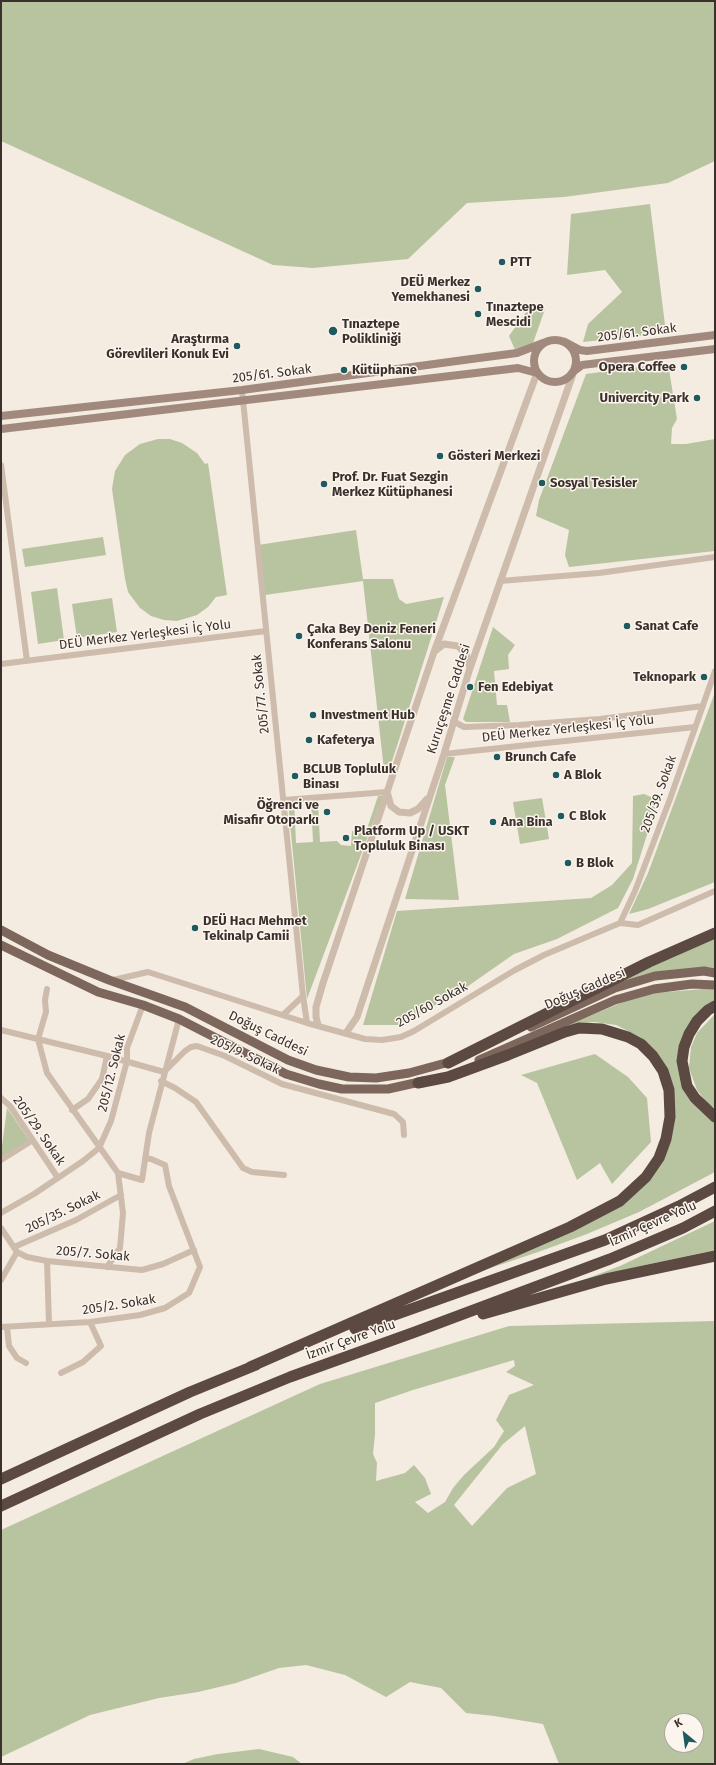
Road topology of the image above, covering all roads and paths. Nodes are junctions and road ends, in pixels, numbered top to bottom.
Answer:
1 (715, 335) edge
2 (565, 342) junction
3 (543, 343) junction
4 (715, 349) edge
5 (574, 371) junction
6 (537, 373) junction
7 (242, 390) junction
8 (242, 401) junction
9 (1, 416) edge
10 (1, 429) edge
11 (1, 465) edge
12 (715, 557) edge
13 (500, 580) junction
14 (266, 631) junction
15 (434, 652) junction
16 (27, 660) junction
17 (1, 664) edge
18 (470, 668) junction
19 (715, 671) edge
20 (703, 706) junction
21 (453, 721) junction
22 (695, 727) junction
23 (444, 754) junction
24 (387, 792) junction
25 (430, 796) junction
26 (284, 800) junction
27 (715, 891) edge
28 (620, 923) junction
29 (1, 930) edge
30 (715, 933) edge
31 (1, 945) edge
32 (715, 973) edge
33 (131, 977) junction
34 (109, 980) junction
35 (715, 985) edge
36 (47, 989) dead end
37 (137, 990) junction
38 (303, 996) junction
39 (143, 1005) junction
40 (715, 1006) edge
41 (283, 1015) junction
42 (179, 1019) junction
43 (307, 1023) junction
44 (318, 1025) junction
45 (1, 1030) edge
46 (346, 1034) junction
47 (38, 1039) junction
48 (107, 1056) junction
49 (127, 1062) junction
50 (448, 1063) junction
51 (164, 1072) junction
52 (162, 1081) junction
53 (418, 1083) junction
54 (1, 1098) edge
55 (72, 1110) junction
56 (715, 1116) edge
57 (404, 1135) dead end
58 (33, 1140) junction
59 (99, 1148) junction
60 (145, 1158) junction
61 (1, 1160) edge
62 (118, 1173) junction
63 (284, 1175) dead end
64 (58, 1178) junction
65 (715, 1187) edge
66 (121, 1195) junction
67 (715, 1211) edge
68 (1, 1213) edge
69 (1, 1228) edge
70 (16, 1250) junction
71 (194, 1250) junction
72 (715, 1256) edge
73 (47, 1261) junction
74 (107, 1267) junction
75 (1, 1280) edge
76 (90, 1322) junction
77 (49, 1324) junction
78 (4, 1327) edge
79 (414, 1332) junction
80 (26, 1363) dead end
81 (250, 1367) junction
82 (61, 1372) dead end
83 (1, 1479) edge
84 (1, 1506) edge

1 - 2 main road, 205/61. Sokak
2 - 3 main road
2 - 5 main road
3 - 6 main road
3 - 7 main road, 205/61. Sokak
4 - 5 main road, 205/61. Sokak
5 - 6 main road
5 - 13 street, Kuruçeşme Caddesi
6 - 8 main road, 205/61. Sokak
6 - 15 street
7 - 8 street, 205/77. Sokak
7 - 9 main road, 205/61. Sokak
8 - 10 main road, 205/61. Sokak
8 - 14 street, 205/77. Sokak
11 - 16 street
12 - 13 street
13 - 18 street, Kuruçeşme Caddesi
14 - 16 street, DEÜ Merkez Yerleşkesi İç Yolu
14 - 26 street, 205/77. Sokak
15 - 18 street
15 - 24 street
16 - 17 street, DEÜ Merkez Yerleşkesi İç Yolu
18 - 21 street, Kuruçeşme Caddesi
19 - 20 street, 205/39. Sokak
20 - 21 street, DEÜ Merkez Yerleşkesi İç Yolu
20 - 22 street, 205/39. Sokak
21 - 23 street, Kuruçeşme Caddesi
22 - 23 street, DEÜ Merkez Yerleşkesi İç Yolu
22 - 28 street, 205/39. Sokak
23 - 25 street, Kuruçeşme Caddesi
24 - 25 street
24 - 26 street
24 - 44 street
25 - 46 street, Kuruçeşme Caddesi
26 - 38 street, 205/77. Sokak
27 - 28 street
28 - 46 street, 205/60 Sokak
29 - 34 main road, Doğuş Caddesi
30 - 50 highway
31 - 39 main road, Doğuş Caddesi
32 - 50 main road, Doğuş Caddesi
33 - 34 street, 205/60 Sokak
33 - 37 street
33 - 41 street, 205/60 Sokak
34 - 37 main road, Doğuş Caddesi
35 - 53 main road, Doğuş Caddesi
36 - 47 street
37 - 50 main road, Doğuş Caddesi
38 - 41 street
38 - 43 street, 205/77. Sokak
39 - 42 main road, Doğuş Caddesi
39 - 49 street, 205/12. Sokak
40 - 56 highway
41 - 43 street, 205/60 Sokak
42 - 51 street
42 - 53 main road, Doğuş Caddesi
43 - 44 street, 205/60 Sokak
44 - 46 street, 205/60 Sokak
45 - 47 street
47 - 48 street
47 - 55 street
48 - 49 street
48 - 55 street
49 - 51 street
49 - 59 street, 205/12. Sokak
51 - 52 street
51 - 57 street, 205/9. Sokak
52 - 60 street
52 - 63 street
53 - 81 highway
54 - 58 street, 205/29. Sokak
55 - 59 street
58 - 61 street
58 - 64 street, 205/29. Sokak
59 - 62 street
59 - 64 street, 205/12. Sokak
60 - 62 street
60 - 71 street, 205/2. Sokak
62 - 66 street
64 - 68 street, 205/12. Sokak
65 - 81 highway, İzmir Çevre Yolu
66 - 70 street, 205/35. Sokak
66 - 74 street
67 - 79 highway, İzmir Çevre Yolu
69 - 70 street
70 - 73 street, 205/7. Sokak
70 - 75 street
71 - 74 street, 205/7. Sokak
71 - 76 street, 205/2. Sokak
72 - 79 highway
73 - 74 street, 205/7. Sokak
73 - 77 street
76 - 77 street, 205/2. Sokak
76 - 82 street
77 - 78 street, 205/2. Sokak
78 - 80 street
79 - 84 highway, İzmir Çevre Yolu
81 - 83 highway, İzmir Çevre Yolu

